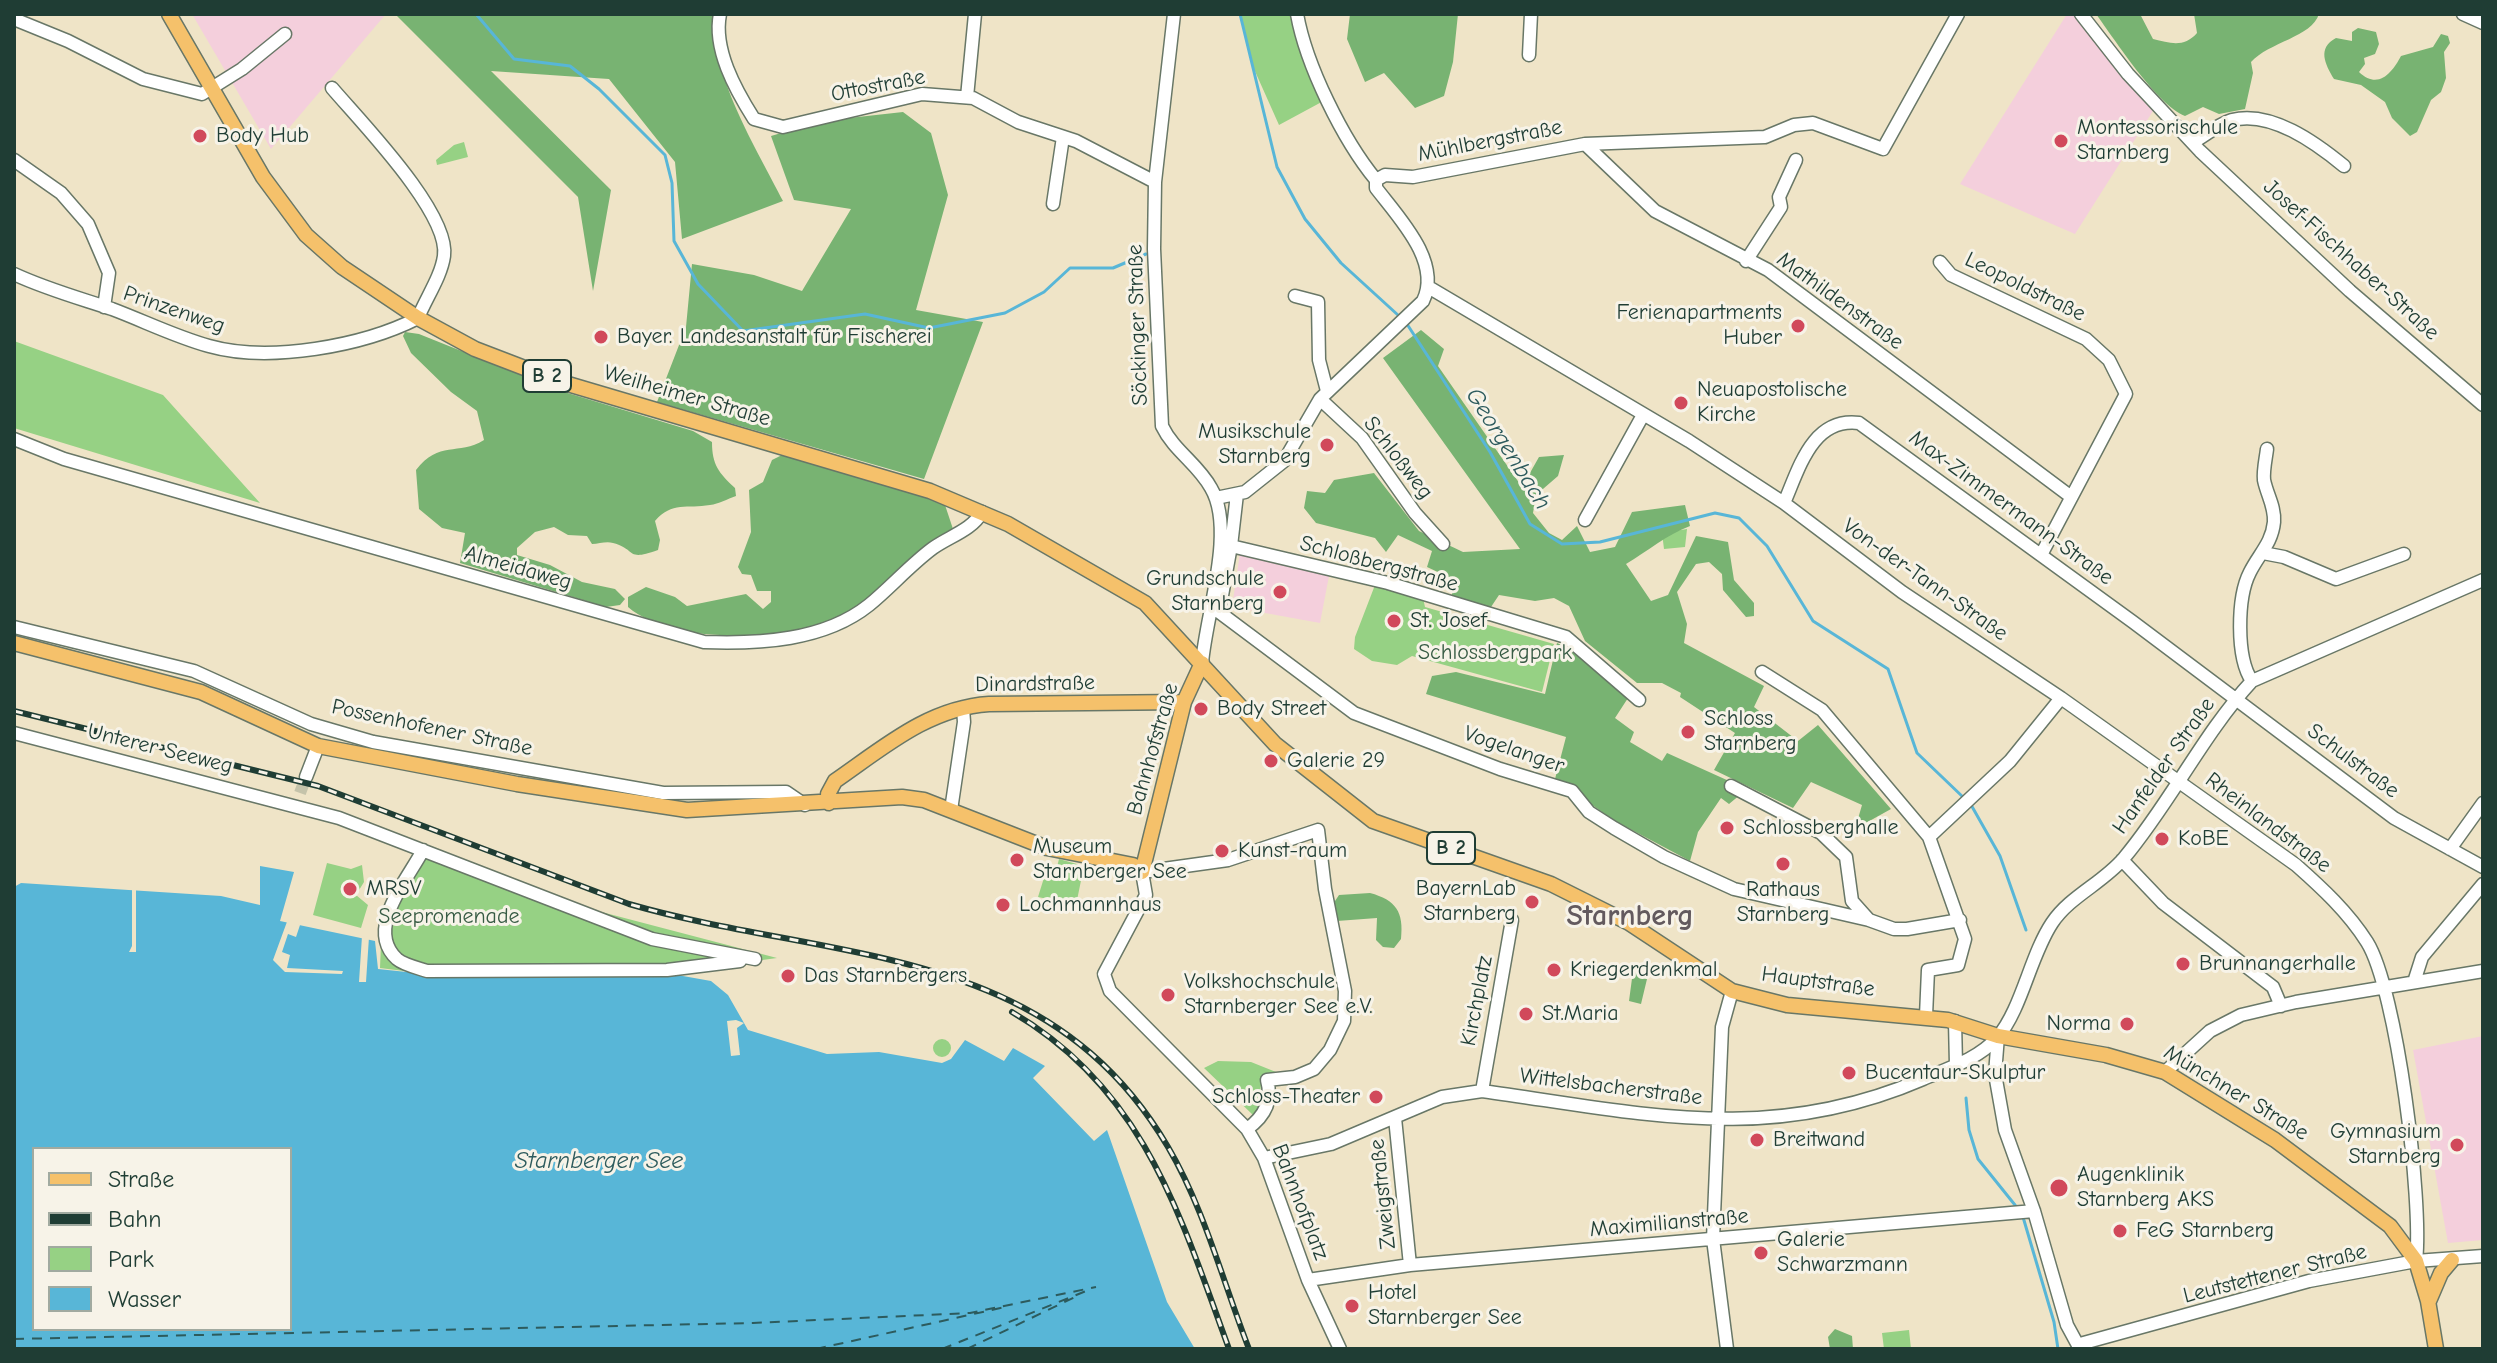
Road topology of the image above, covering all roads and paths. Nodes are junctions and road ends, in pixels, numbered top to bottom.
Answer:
1 (169, 14) edge
2 (720, 14) edge
3 (975, 14) edge
4 (1174, 14) edge
5 (1297, 14) edge
6 (1531, 14) edge
7 (1958, 14) edge
8 (2081, 14) edge
9 (2463, 14) edge
10 (14, 19) edge
11 (2483, 23) edge
12 (285, 34) dead end
13 (1529, 55) dead end
14 (332, 88) dead end
15 (212, 89) junction
16 (967, 97) junction
17 (1063, 137) junction
18 (2194, 142) junction
19 (1585, 144) junction
20 (14, 160) edge
21 (1796, 160) dead end
22 (2344, 166) dead end
23 (1376, 180) junction
24 (1155, 182) junction
25 (1053, 204) dead end
26 (1746, 261) junction
27 (1940, 262) dead end
28 (14, 274) edge
29 (1430, 288) junction
30 (1295, 296) dead end
31 (104, 307) junction
32 (418, 318) junction
33 (1323, 395) junction
34 (2480, 397) edge
35 (1643, 415) junction
36 (14, 439) edge
37 (2267, 449) dead end
38 (1237, 494) junction
39 (2070, 496) junction
40 (1216, 498) junction
41 (1784, 503) junction
42 (982, 512) junction
43 (1585, 520) dead end
44 (1443, 544) dead end
45 (1231, 546) junction
46 (2263, 553) junction
47 (2404, 554) dead end
48 (2041, 555) junction
49 (2483, 580) edge
50 (14, 627) edge
51 (14, 643) edge
52 (1202, 663) junction
53 (1762, 672) dead end
54 (2252, 681) junction
55 (2061, 698) junction
56 (2236, 699) junction
57 (1639, 700) dead end
58 (1184, 702) junction
59 (963, 708) junction
60 (14, 733) edge
61 (318, 746) junction
62 (306, 777) tunnel mouth
63 (2181, 783) junction
64 (1731, 786) dead end
65 (829, 803) junction
66 (2483, 803) edge
67 (805, 805) junction
68 (951, 810) junction
69 (1929, 837) junction
70 (2450, 849) junction
71 (423, 850) junction
72 (2122, 860) junction
73 (2483, 867) edge
74 (1142, 872) junction
75 (2483, 884) edge
76 (1512, 920) dead end
77 (1869, 920) junction
78 (1960, 920) junction
79 (2483, 971) edge
80 (1104, 980) joint
81 (2414, 982) junction
82 (2384, 988) junction
83 (1732, 991) junction
84 (2281, 1006) junction
85 (1926, 1016) junction
86 (1955, 1021) junction
87 (1998, 1036) junction
88 (1956, 1065) junction
89 (2165, 1072) junction
90 (1482, 1091) junction
91 (1395, 1118) junction
92 (1718, 1121) junction
93 (1247, 1129) junction
94 (1264, 1158) junction
95 (2025, 1211) junction
96 (1713, 1239) junction
97 (2483, 1256) edge
98 (2452, 1260) junction
99 (2416, 1261) junction
100 (1410, 1265) junction
101 (1308, 1280) junction
102 (2428, 1301) junction
103 (2080, 1347) edge
104 (1340, 1349) edge
105 (1727, 1349) edge
106 (2436, 1349) edge

1 - 15 main road, Weilheimer Straße / B 2
2 - 16 street, Ottostraße
3 - 16 street
4 - 24 street, Söckinger Straße
5 - 23 street
6 - 13 street
7 - 19 street, Mühlbergstraße
8 - 18 street, Josef-Fischhaber-Straße
9 - 11 street
10 - 15 street
12 - 15 street
14 - 32 street
15 - 32 main road, Weilheimer Straße / B 2
16 - 17 street, Ottostraße
17 - 24 street, Ottostraße
17 - 25 street
18 - 22 street
18 - 34 street, Josef-Fischhaber-Straße
19 - 23 street, Mühlbergstraße
19 - 26 street, Mathildenstraße
20 - 31 street
21 - 26 street
23 - 29 street
24 - 40 street, Söckinger Straße
26 - 39 street, Mathildenstraße
27 - 39 street, Leopoldstraße
28 - 31 street, Prinzenweg
29 - 33 street
29 - 35 street, Von-der-Tann-Straße
30 - 33 street
31 - 32 street, Prinzenweg
32 - 42 main road, Weilheimer Straße / B 2
33 - 38 street
33 - 44 street, Schloßweg
35 - 41 street, Von-der-Tann-Straße
35 - 43 street
36 - 42 street, Almeidaweg
37 - 46 street
38 - 40 street
38 - 45 street
39 - 48 street, Leopoldstraße
40 - 52 street, Söckinger Straße
41 - 48 street, Max-Zimmermann-Straße
41 - 55 street, Von-der-Tann-Straße
42 - 52 main road, Weilheimer Straße / B 2
45 - 57 street, Schloßbergstraße
45 - 77 street, Vogelanger
46 - 47 street
46 - 54 street
48 - 56 street, Max-Zimmermann-Straße
49 - 54 street, Hanfelder Straße
50 - 67 street, Possenhofener Straße
51 - 61 main road, Possenhofener Straße
52 - 58 main road, Bahnhofstraße
52 - 83 main road, Hauptstraße / B 2
53 - 69 street
54 - 56 street, Hanfelder Straße
55 - 63 street, Von-der-Tann-Straße
55 - 69 street
56 - 63 street, Hanfelder Straße
56 - 70 street, Schulstraße
58 - 59 main road, Dinardstraße
58 - 74 main road, Bahnhofstraße
59 - 65 main road, Dinardstraße
59 - 68 street
60 - 71 street, Unterer Seeweg
61 - 62 street
61 - 67 main road, Possenhofener Straße
63 - 72 street, Hanfelder Straße
63 - 82 street, Rheinlandstraße
64 - 77 street
65 - 67 main road, Possenhofener Straße
65 - 68 main road, Possenhofener Straße
66 - 70 street
68 - 74 main road, Possenhofener Straße
69 - 78 street
70 - 73 street, Schulstraße
71 - 71 street
72 - 84 street
72 - 87 street, Hanfelder Straße
74 - 80 street, Bahnhofstraße
74 - 93 street
75 - 81 street
76 - 90 street, Kirchplatz
77 - 78 street
78 - 85 street
79 - 81 street
80 - 93 street, Bahnhofplatz
81 - 82 street
82 - 84 street
82 - 99 street, Rheinlandstraße
83 - 85 main road, Hauptstraße / B 2
83 - 92 street
84 - 89 street
85 - 86 main road, Hauptstraße / B 2
86 - 87 main road, Münchner Straße
86 - 88 street
87 - 88 street, Hanfelder Straße
87 - 89 main road, Münchner Straße
87 - 95 street
88 - 92 street, Wittelsbacherstraße
89 - 99 main road, Münchner Straße
90 - 91 street, Wittelsbacherstraße
90 - 92 street, Wittelsbacherstraße
91 - 94 street, Wittelsbacherstraße
91 - 100 street, Zweigstraße
92 - 96 street
93 - 94 street, Bahnhofplatz
94 - 101 street, Bahnhofplatz
95 - 96 street, Maximilianstraße
95 - 103 street
96 - 100 street, Maximilianstraße
96 - 105 street
97 - 98 street, Leutstettener Straße
98 - 99 street, Leutstettener Straße
98 - 102 main road
99 - 102 main road, Münchner Straße
99 - 103 street, Leutstettener Straße
100 - 101 street, Maximilianstraße
101 - 104 street, Bahnhofplatz
102 - 106 main road, Münchner Straße

